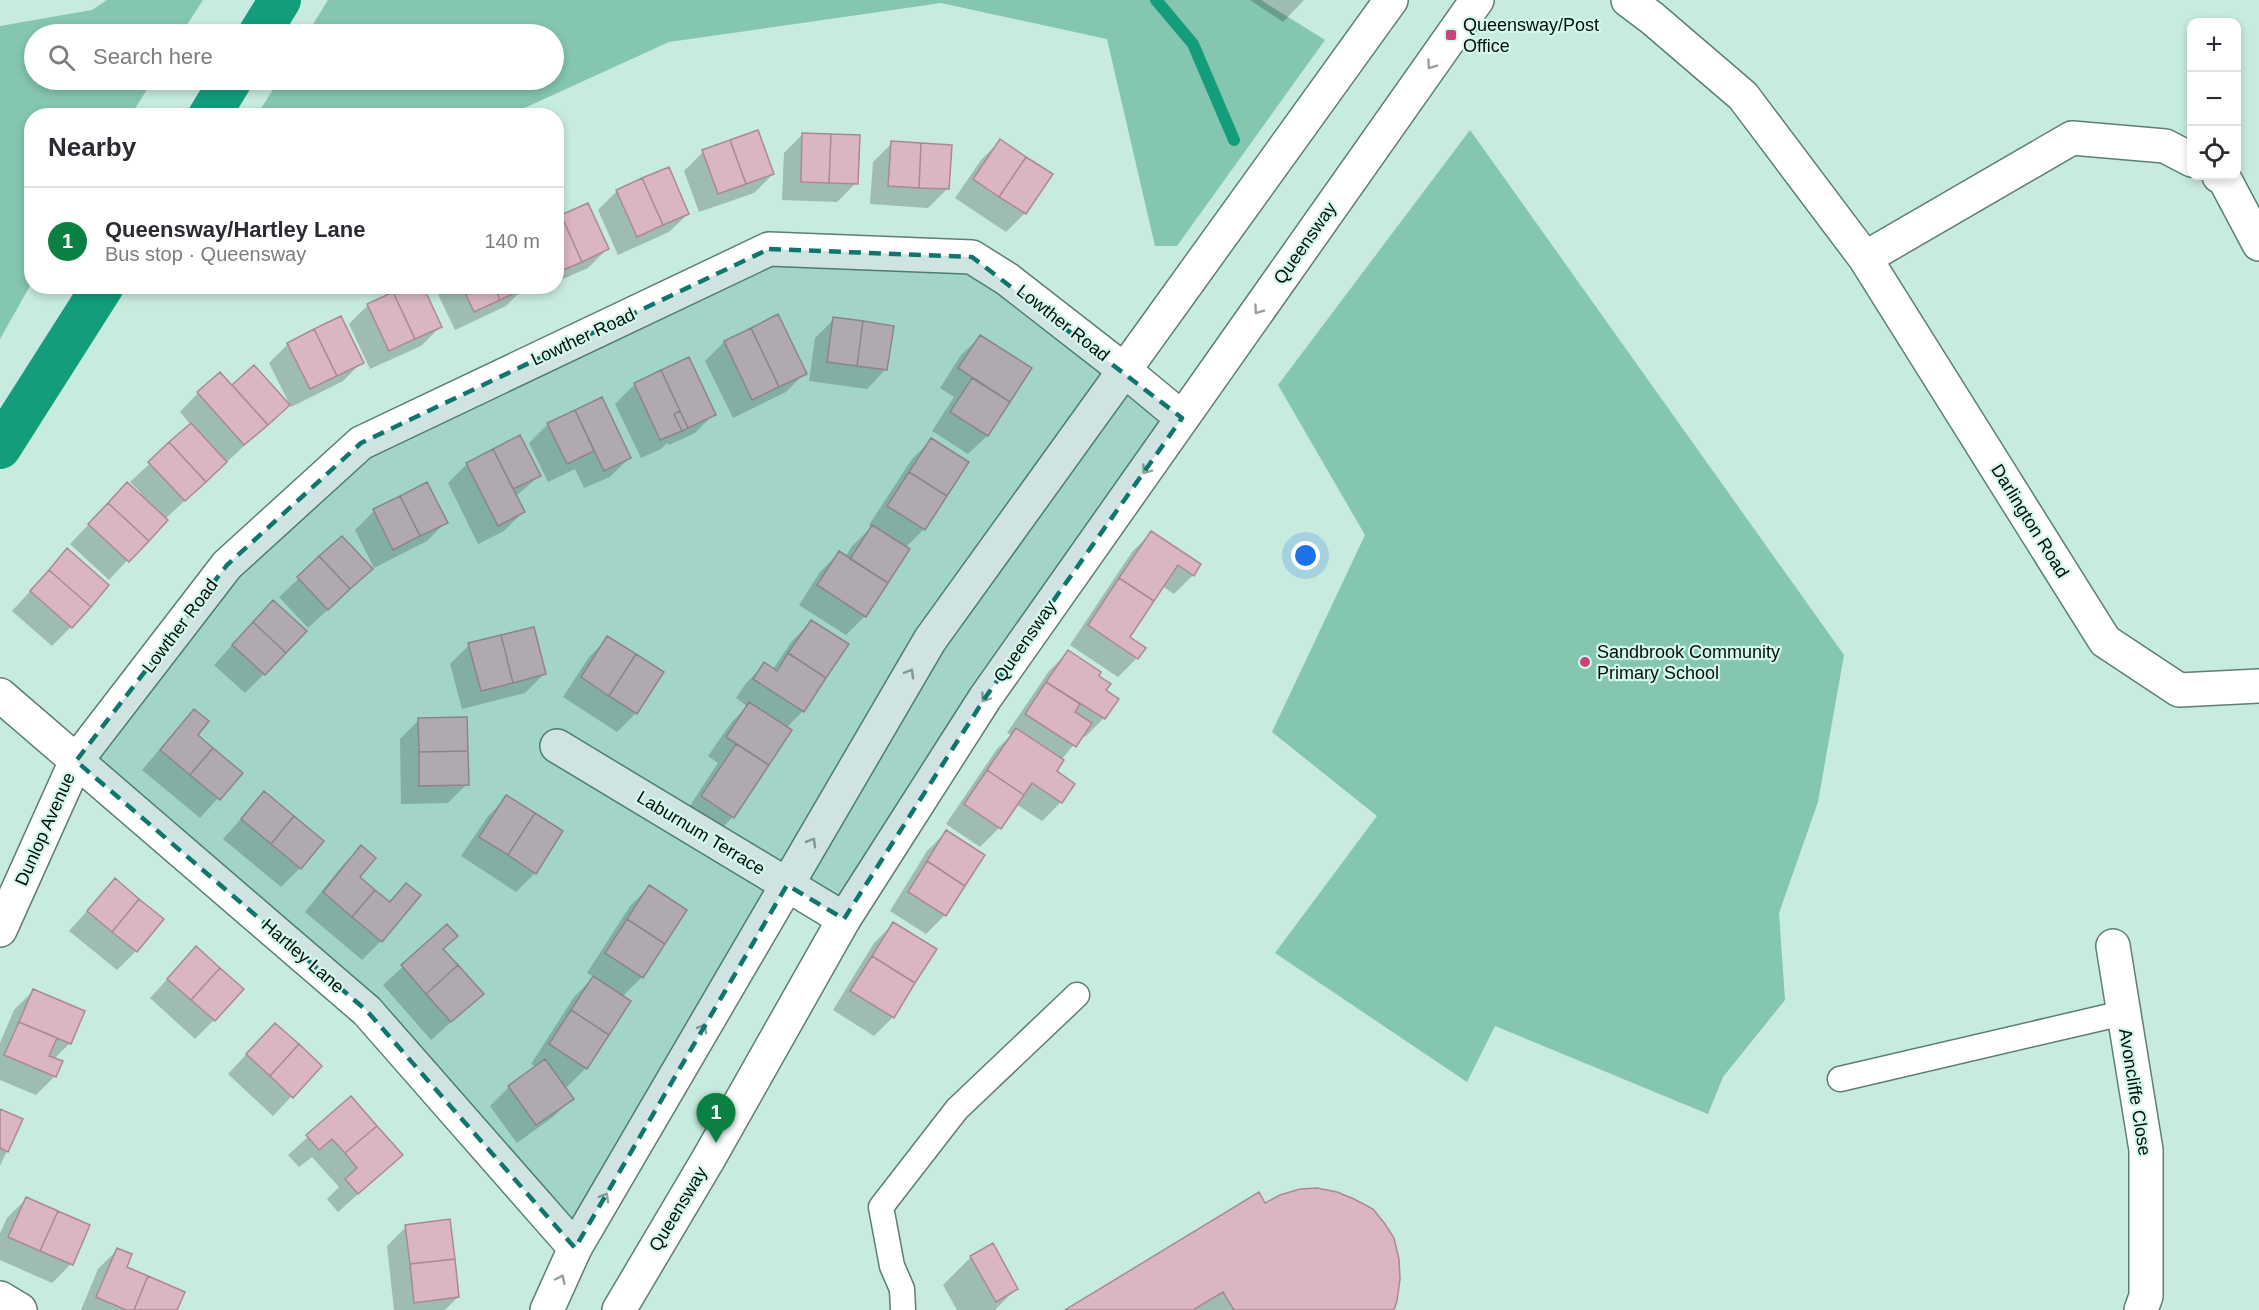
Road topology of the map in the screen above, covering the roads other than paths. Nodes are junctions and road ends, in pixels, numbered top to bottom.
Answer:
1 (1391, 0) edge
2 (1477, 0) edge
3 (1628, 0) edge
4 (2187, 157) edge
5 (2225, 180) edge
6 (2259, 244) edge
7 (1865, 258) junction
8 (1124, 370) junction
9 (1182, 418) junction
10 (2259, 686) edge
11 (0, 695) edge
12 (557, 746) dead end
13 (76, 761) junction
14 (787, 885) junction
15 (844, 919) junction
16 (0, 930) edge
17 (2113, 946) dead end
18 (1077, 994) dead end
19 (2123, 1013) junction
20 (1840, 1079) dead end
21 (575, 1248) junction
22 (0, 1298) edge
23 (623, 1307) edge
24 (20, 1310) edge
25 (547, 1310) edge
26 (903, 1310) edge
27 (2142, 1310) edge

1 - 8 main road
2 -> 9 main road, Queensway
3 - 7 main road, Darlington Road
4 - 7 main road
5 - 6 main road
7 - 10 main road, Darlington Road
8 - 9 main road, Lowther Road
8 - 13 main road, Lowther Road
14 -> 8 main road
9 -> 15 main road, Queensway
11 - 13 main road, Hartley Lane
12 - 14 main road, Laburnum Terrace
13 - 16 main road, Dunlop Avenue
13 - 21 main road, Hartley Lane
14 - 15 main road, Laburnum Terrace
21 -> 14 main road
15 - 23 main road, Queensway
17 - 19 main road, Avoncliffe Close
18 - 26 lane
19 - 20 lane
19 - 27 main road, Avoncliffe Close
25 -> 21 main road
22 - 24 main road

